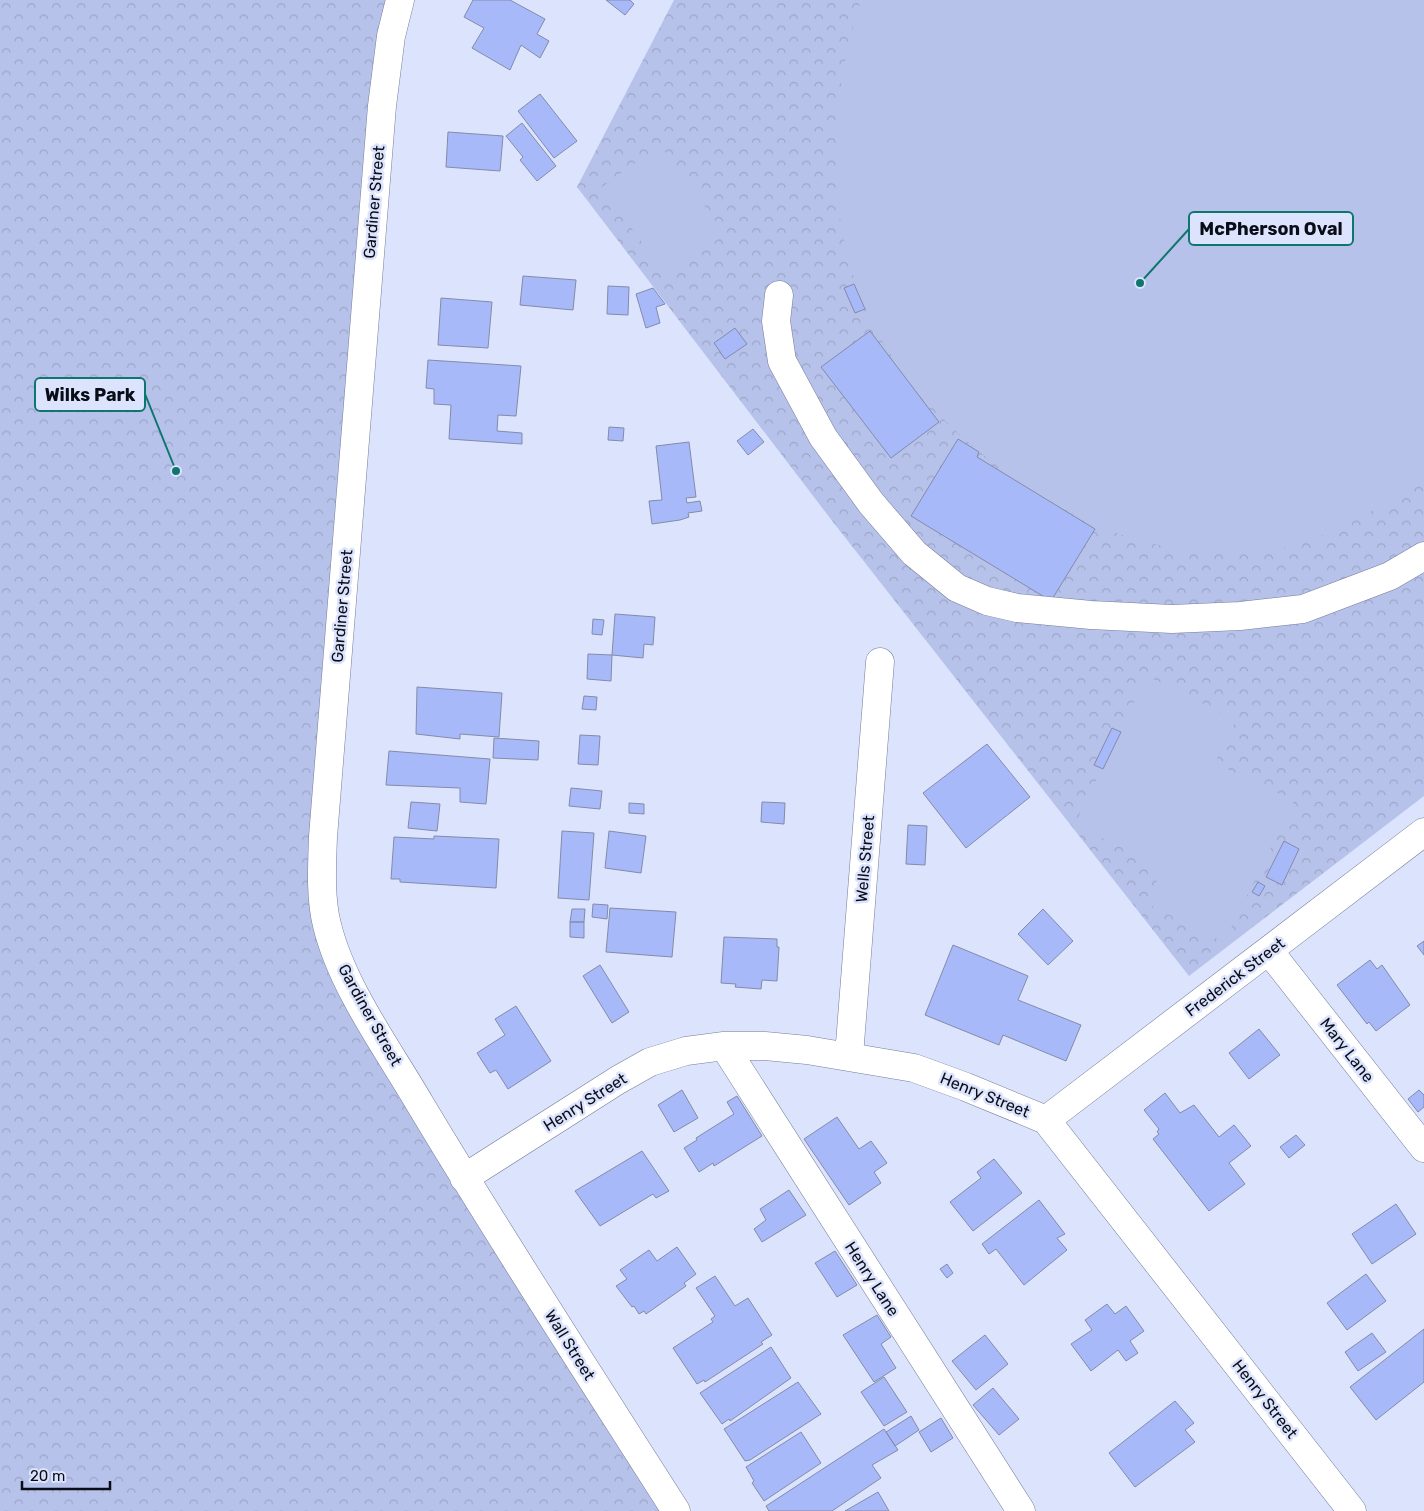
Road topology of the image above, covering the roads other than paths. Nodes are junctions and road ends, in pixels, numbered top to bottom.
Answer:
1 (400, 0) edge
2 (779, 294) dead end
3 (1424, 556) edge
4 (880, 662) dead end
5 (1424, 832) edge
6 (1269, 951) junction
7 (724, 1046) junction
8 (849, 1056) junction
9 (1046, 1120) junction
10 (1424, 1148) edge
11 (464, 1178) junction
12 (676, 1511) edge
13 (1021, 1511) edge
14 (1352, 1511) edge

1 - 11 street, Gardiner Street
2 - 3 street
4 - 8 street, Wells Street
5 - 6 street, Frederick Street
6 - 9 street, Frederick Street
6 - 10 street, Mary Lane
7 - 8 street, Henry Street
7 - 11 street, Henry Street
7 - 13 street, Henry Lane
8 - 9 street, Henry Street
9 - 14 street, Henry Street
11 - 12 street, Wall Street

